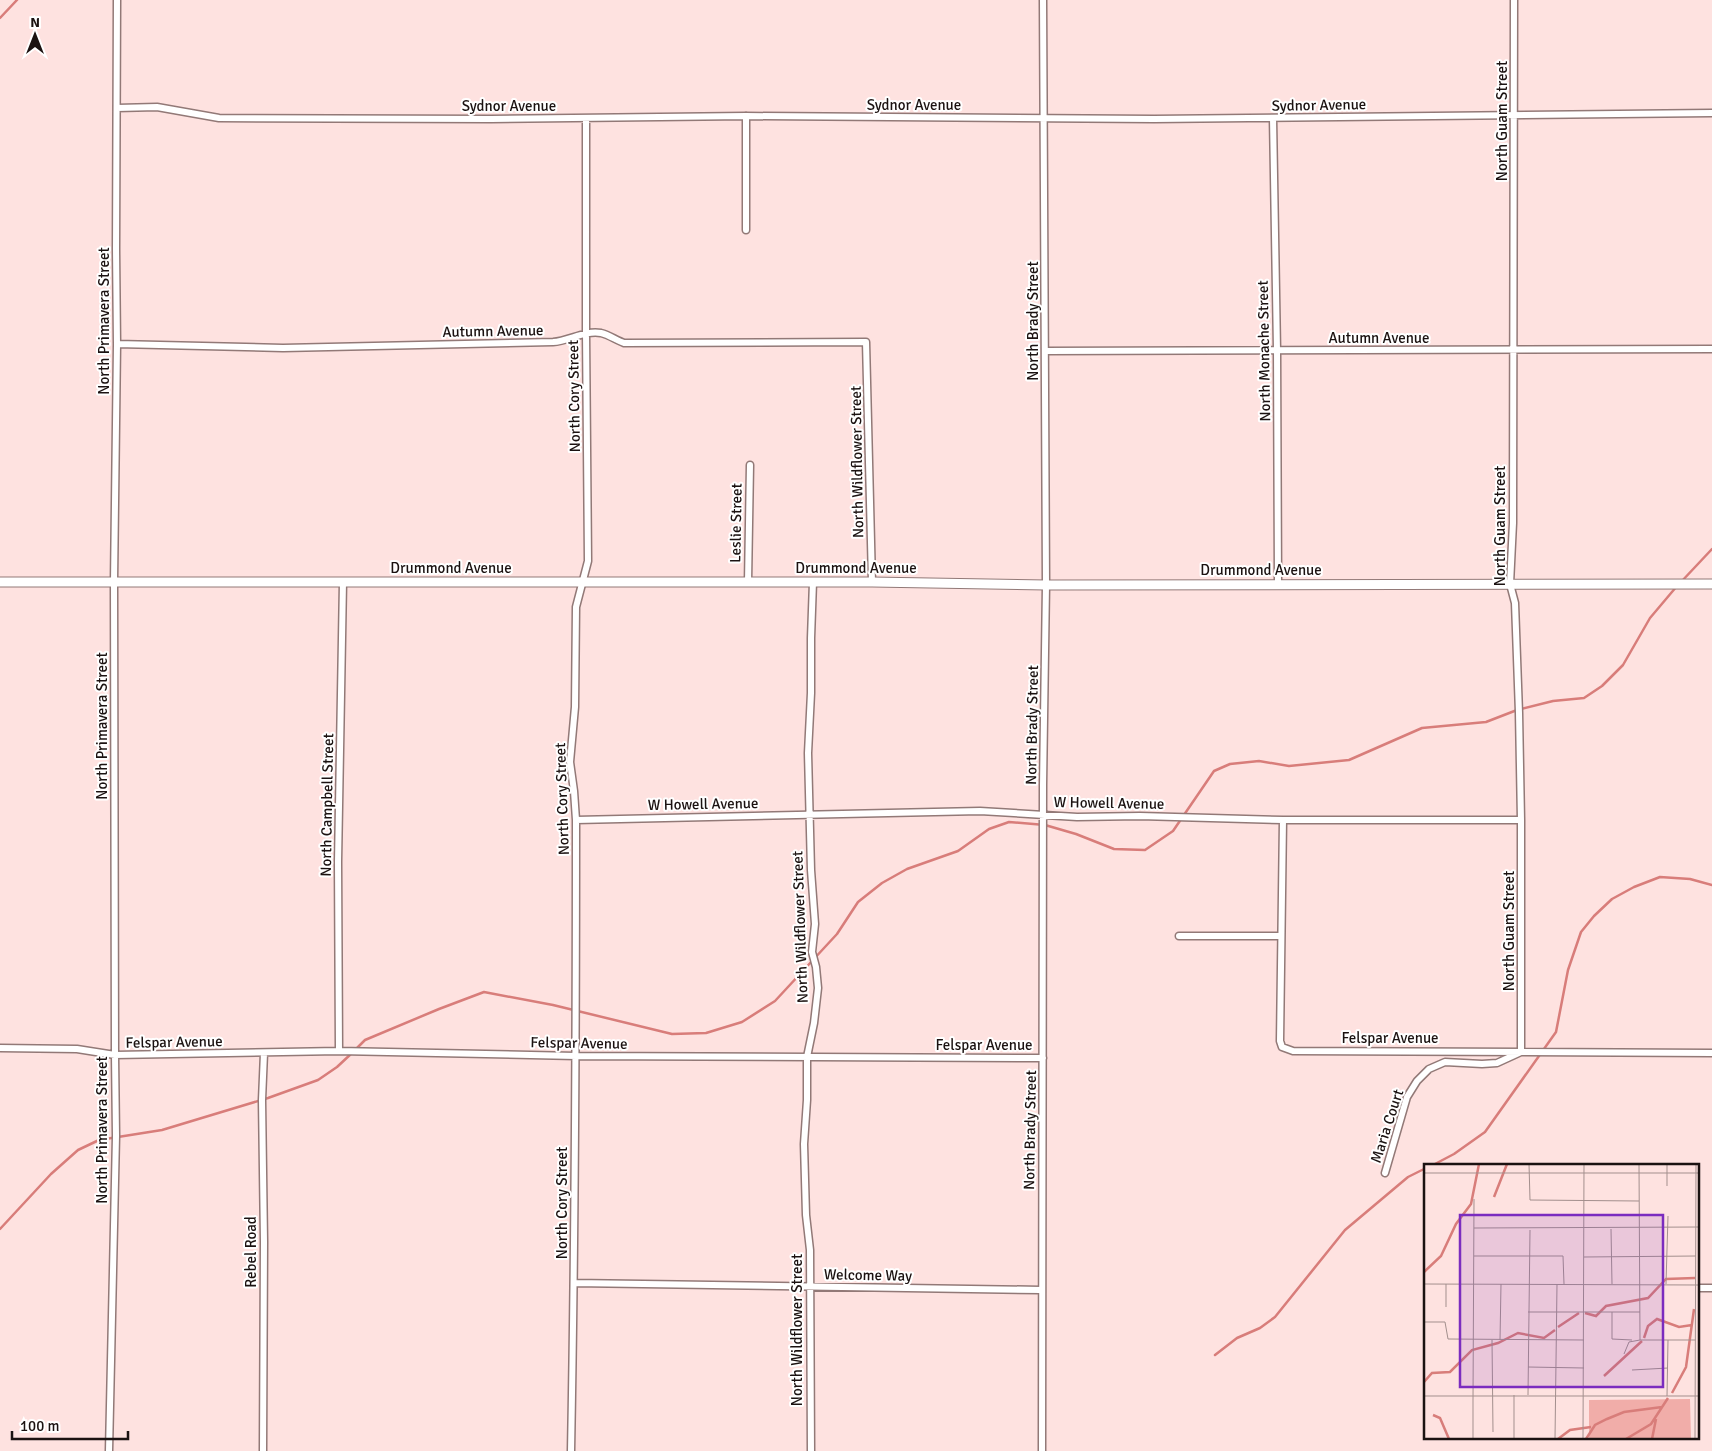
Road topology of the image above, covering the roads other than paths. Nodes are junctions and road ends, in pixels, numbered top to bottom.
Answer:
1 (117, 0) edge
2 (1043, 0) edge
3 (1514, 0) edge
4 (117, 108) junction
5 (1712, 113) edge
6 (1515, 115) junction
7 (746, 116) junction
8 (1044, 117) junction
9 (586, 118) junction
10 (1273, 118) junction
11 (746, 230) dead end
12 (586, 333) junction
13 (117, 344) junction
14 (1712, 349) edge
15 (1277, 350) junction
16 (1512, 350) junction
17 (1046, 351) junction
18 (750, 465) dead end
19 (0, 582) edge
20 (114, 582) junction
21 (343, 582) junction
22 (582, 582) junction
23 (748, 582) junction
24 (814, 582) junction
25 (872, 582) junction
26 (1046, 584) junction
27 (1278, 584) junction
28 (1510, 584) junction
29 (1712, 584) edge
30 (810, 814) junction
31 (1044, 814) junction
32 (576, 820) junction
33 (1284, 820) junction
34 (1521, 820) junction
35 (1179, 936) dead end
36 (1281, 936) junction
37 (0, 1048) edge
38 (339, 1051) junction
39 (1522, 1052) junction
40 (264, 1053) junction
41 (1712, 1053) edge
42 (115, 1055) junction
43 (576, 1056) junction
44 (806, 1057) junction
45 (1043, 1058) junction
46 (1385, 1173) dead end
47 (574, 1283) junction
48 (810, 1286) junction
49 (1041, 1290) junction
50 (109, 1451) edge
51 (262, 1451) edge
52 (571, 1451) edge
53 (811, 1451) edge
54 (1042, 1451) edge

1 - 4 street, North Primavera Street
2 - 8 street, North Brady Street
3 - 6 street, North Guam Street
4 - 9 street, Sydnor Avenue
4 - 13 street, North Primavera Street
5 - 6 street, Sydnor Avenue
6 - 10 street, Sydnor Avenue
6 - 16 street, North Guam Street
7 - 8 street, Sydnor Avenue
7 - 9 street, Sydnor Avenue
7 - 11 street
8 - 10 street, Sydnor Avenue
8 - 17 street, North Brady Street
9 - 12 street, North Cory Street
10 - 15 street, North Monache Street
12 - 13 street, Autumn Avenue
12 - 22 street, North Cory Street
12 - 25 street, North Wildflower Street
13 - 20 street, North Primavera Street
14 - 16 street, Autumn Avenue
15 - 16 street, Autumn Avenue
15 - 17 street, Autumn Avenue
15 - 27 street, North Monache Street
16 - 28 street, North Guam Street
17 - 26 street, North Brady Street
18 - 23 street, Leslie Street
19 - 20 street, Drummond Avenue
20 - 21 street, Drummond Avenue
20 - 42 street, North Primavera Street
21 - 22 street, Drummond Avenue
21 - 38 street, North Campbell Street
22 - 23 street, Drummond Avenue
22 - 32 street, North Cory Street
23 - 24 street, Drummond Avenue
24 - 25 street, Drummond Avenue
24 - 30 street, North Wildflower Street
25 - 26 street, Drummond Avenue
26 - 27 street, Drummond Avenue
26 - 31 street, North Brady Street
27 - 28 street, Drummond Avenue
28 - 29 street, Drummond Avenue
28 - 34 street, North Guam Street
30 - 31 street, W Howell Avenue
30 - 32 street, W Howell Avenue
30 - 44 street, North Wildflower Street
31 - 33 street, W Howell Avenue
31 - 45 street, North Brady Street
32 - 43 street, North Cory Street
33 - 34 street, W Howell Avenue
33 - 36 street
34 - 39 street, North Guam Street
35 - 36 street
36 - 39 street, Felspar Avenue
37 - 42 street, Felspar Avenue
38 - 40 street, Felspar Avenue
38 - 43 street, Felspar Avenue
39 - 41 street, Felspar Avenue
39 - 46 street, Maria Court
40 - 42 street, Felspar Avenue
40 - 51 street, Rebel Road
42 - 50 street, North Primavera Street
43 - 44 street, Felspar Avenue
43 - 47 street, North Cory Street
44 - 45 street, Felspar Avenue
44 - 48 street, North Wildflower Street
45 - 49 street, North Brady Street
47 - 48 street, Welcome Way
47 - 52 street, North Cory Street
48 - 49 street, Welcome Way
48 - 53 street, North Wildflower Street
49 - 54 street, North Brady Street

